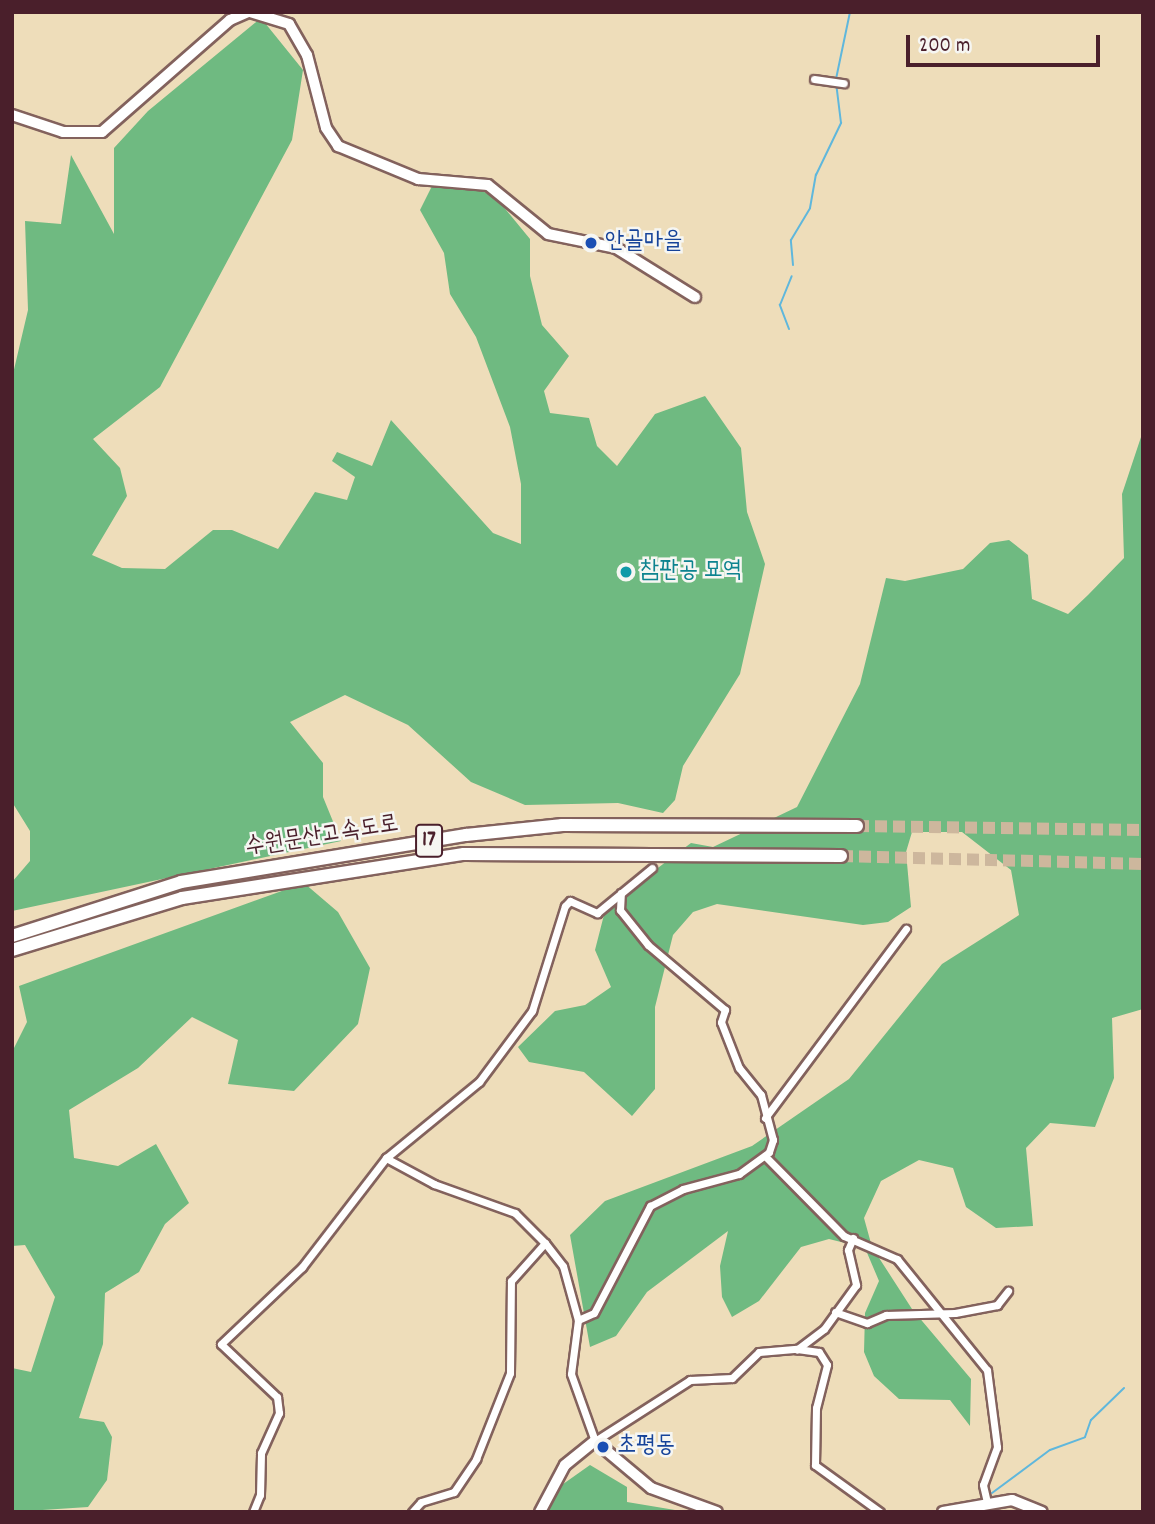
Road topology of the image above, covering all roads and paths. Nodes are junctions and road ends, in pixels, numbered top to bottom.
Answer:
1 (249, 12) edge
2 (268, 13) edge
3 (814, 79) dead end
4 (844, 83) dead end
5 (12, 115) edge
6 (695, 297) dead end
7 (857, 825) tunnel mouth
8 (841, 856) tunnel mouth
9 (652, 868) dead end
10 (621, 893) junction
11 (906, 929) dead end
12 (12, 936) edge
13 (12, 952) edge
14 (765, 1118) junction
15 (765, 1156) junction
16 (386, 1158) junction
17 (853, 1238) junction
18 (545, 1244) junction
19 (1008, 1291) dead end
20 (835, 1312) junction
21 (939, 1312) junction
22 (578, 1320) junction
23 (797, 1349) junction
24 (595, 1441) junction
25 (987, 1503) junction
26 (253, 1512) edge
27 (412, 1512) edge
28 (540, 1512) edge
29 (717, 1512) edge
30 (880, 1512) edge
31 (943, 1512) edge
32 (1042, 1512) edge

1 - 2 street
1 - 5 street
2 - 6 street
3 - 4 street
7 - 12 highway, 수원문산고속도로 / 17
8 - 13 highway, 수원문산고속도로 / 17
9 - 10 street
10 - 14 street
10 - 16 street
11 - 14 street
14 - 15 street
15 - 17 street
15 - 22 street
16 - 18 street
16 - 26 street
17 - 20 street
17 - 21 street
18 - 22 street
18 - 27 street
19 - 21 street
20 - 21 street
20 - 23 street
21 - 25 street
22 - 24 street
23 - 24 street
23 - 30 street
24 - 28 street
24 - 29 street
25 - 31 street
25 - 32 street

